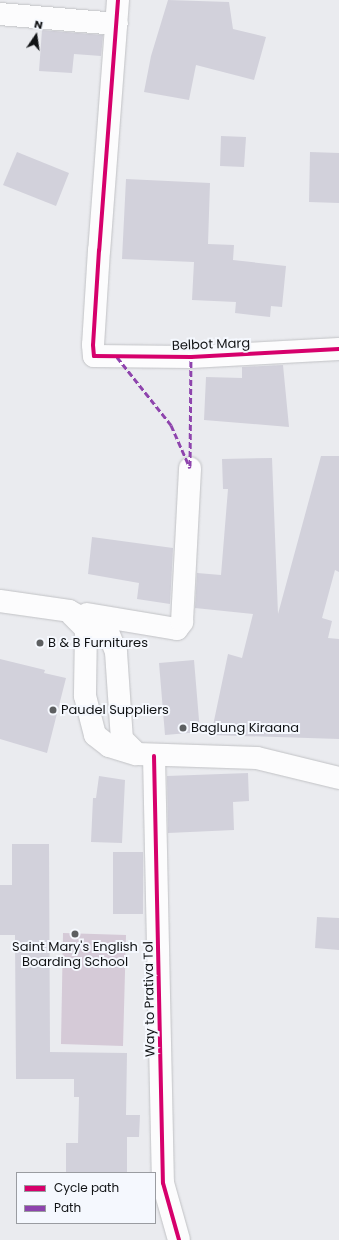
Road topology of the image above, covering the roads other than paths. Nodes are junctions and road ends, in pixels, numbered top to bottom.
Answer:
1 (118, 0) edge
2 (0, 14) edge
3 (117, 24) junction
4 (339, 349) edge
5 (190, 468) dead end
6 (0, 601) edge
7 (69, 611) junction
8 (146, 755) junction
9 (339, 778) edge
10 (179, 1240) edge

1 - 3 street
2 - 3 street
3 - 4 street, Belbot Marg
5 - 7 street
6 - 7 street
7 - 8 street
7 - 8 street
8 - 9 street
8 - 10 street, Way to Prativa Tol

